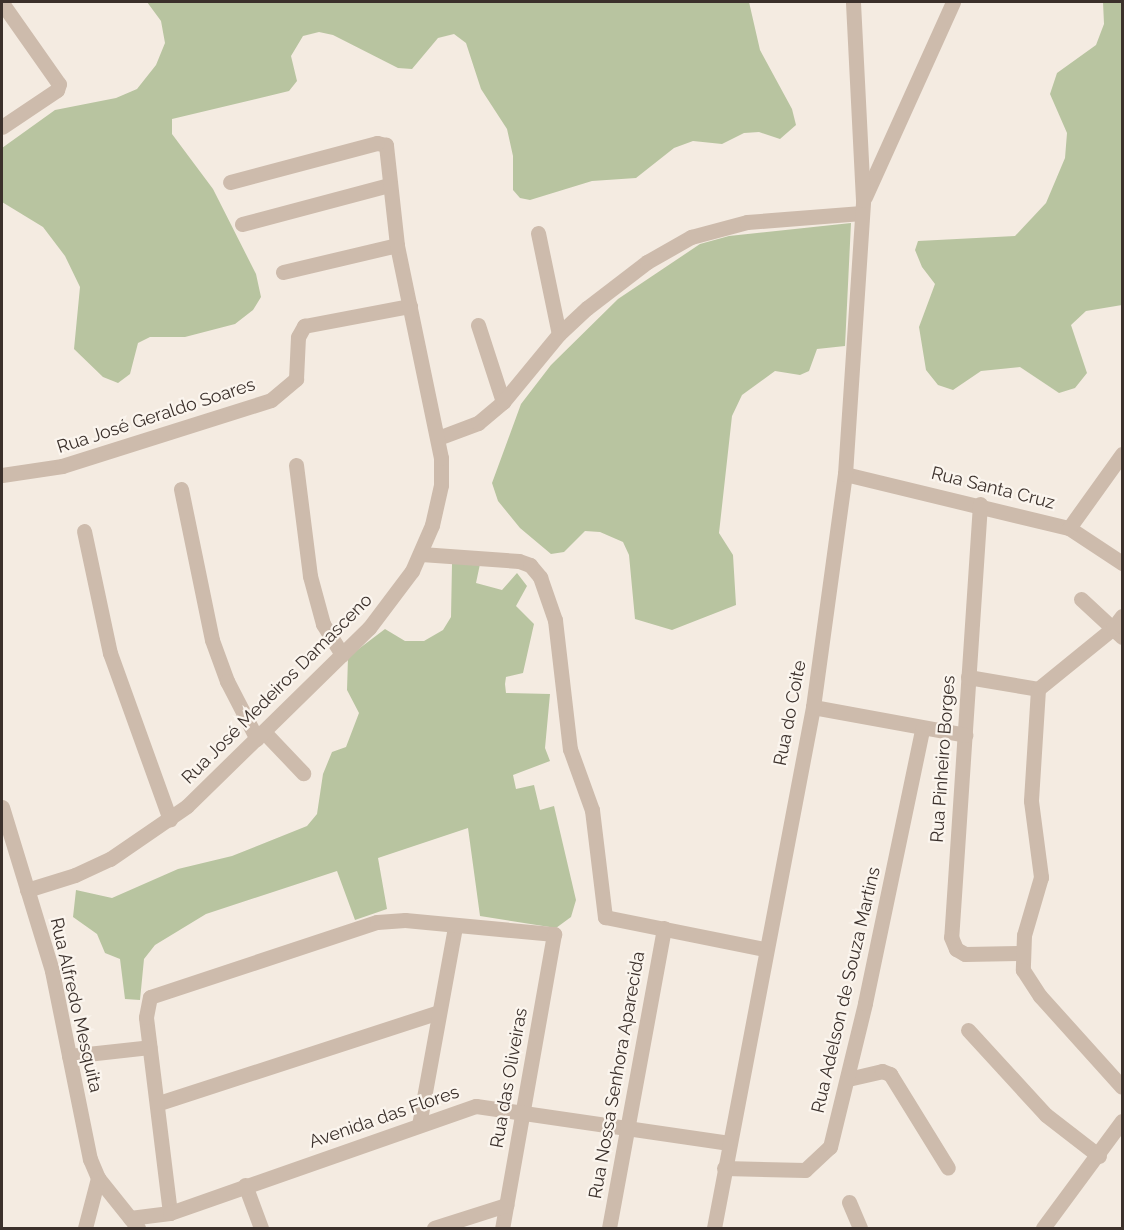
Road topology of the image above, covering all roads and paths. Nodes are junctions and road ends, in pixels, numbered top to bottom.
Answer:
1 (853, 2) edge
2 (953, 2) edge
3 (2, 3) edge
4 (2, 127) edge
5 (230, 182) dead end
6 (389, 184) junction
7 (863, 207) junction
8 (242, 224) dead end
9 (538, 233) dead end
10 (397, 245) junction
11 (283, 272) dead end
12 (410, 306) junction
13 (478, 324) dead end
14 (559, 334) junction
15 (503, 402) junction
16 (438, 438) junction
17 (1122, 454) edge
18 (296, 465) dead end
19 (845, 474) junction
20 (2, 475) edge
21 (181, 489) dead end
22 (980, 504) junction
23 (1069, 528) junction
24 (84, 531) dead end
25 (421, 554) junction
26 (1122, 563) edge
27 (1082, 599) dead end
28 (1119, 627) edge
29 (342, 656) junction
30 (968, 677) junction
31 (1038, 689) junction
32 (813, 707) junction
33 (922, 729) junction
34 (260, 735) junction
35 (965, 735) junction
36 (303, 773) dead end
37 (2, 807) edge
38 (170, 820) junction
39 (27, 890) junction
40 (455, 926) junction
41 (664, 928) junction
42 (764, 949) junction
43 (1022, 953) junction
44 (439, 1012) junction
45 (968, 1030) dead end
46 (150, 1047) junction
47 (69, 1056) junction
48 (848, 1079) junction
49 (1122, 1087) edge
50 (159, 1103) junction
51 (524, 1113) junction
52 (1122, 1121) edge
53 (419, 1125) junction
54 (627, 1128) junction
55 (729, 1143) junction
56 (1099, 1156) junction
57 (724, 1168) junction
58 (948, 1168) dead end
59 (98, 1178) junction
60 (244, 1185) junction
61 (849, 1202) dead end
62 (506, 1205) junction
63 (170, 1213) junction
64 (134, 1223) edge
65 (85, 1228) edge
66 (261, 1228) edge
67 (434, 1228) edge
68 (502, 1228) edge
69 (609, 1228) edge
70 (714, 1228) edge
71 (860, 1228) edge
72 (1043, 1228) edge

1 - 7 street
2 - 7 street
3 - 4 street
5 - 6 street, Rua José Medeiros Damasceno
6 - 8 street
6 - 10 street, Rua José Medeiros Damasceno
7 - 14 street
7 - 19 street, Rua do Coite
9 - 14 street
10 - 11 street
10 - 12 street, Rua José Medeiros Damasceno
12 - 16 street, Rua José Medeiros Damasceno
12 - 20 street, Rua José Geraldo Soares
13 - 15 street
14 - 15 street
15 - 16 street
16 - 25 street, Rua José Medeiros Damasceno
17 - 23 street
18 - 29 street
19 - 22 street, Rua Santa Cruz
19 - 32 street, Rua do Coite
21 - 34 street
22 - 23 street, Rua Santa Cruz
22 - 30 street, Rua Pinheiro Borges
23 - 26 street, Rua Santa Cruz
24 - 38 street
25 - 29 street, Rua José Medeiros Damasceno
25 - 41 street
27 - 28 street
28 - 31 street
29 - 34 street, Rua José Medeiros Damasceno
30 - 31 street
30 - 35 street, Rua Pinheiro Borges
31 - 43 street
32 - 33 street
32 - 42 street, Rua do Coite
33 - 35 street
33 - 48 street, Rua Adelson de Souza Martins
34 - 36 street
34 - 38 street, Rua José Medeiros Damasceno
35 - 43 street, Rua Pinheiro Borges
37 - 39 street, Rua Alfredo Mesquita
38 - 39 street, Rua José Medeiros Damasceno
39 - 47 street, Rua Alfredo Mesquita
40 - 44 street
40 - 46 street
40 - 51 street, Rua das Oliveiras
41 - 42 street
41 - 54 street, Rua Nossa Senhora Aparecida
42 - 55 street, Rua do Coite
43 - 49 street
44 - 50 street
44 - 53 street
45 - 56 street
46 - 47 street
46 - 50 street
47 - 59 street, Rua Alfredo Mesquita
48 - 57 street, Rua Adelson de Souza Martins
48 - 58 street
50 - 63 street
51 - 53 street, Avenida das Flores
51 - 54 street, Avenida das Flores
51 - 62 street, Rua das Oliveiras
52 - 56 street
53 - 60 street, Avenida das Flores
54 - 55 street, Avenida das Flores
54 - 69 street, Rua Nossa Senhora Aparecida
55 - 57 street, Rua do Coite
56 - 72 street
57 - 70 street, Rua do Coite
59 - 64 street
59 - 65 street
60 - 63 street, Avenida das Flores
60 - 66 street
61 - 71 street
62 - 67 street
62 - 68 street, Rua das Oliveiras
63 - 64 street, Avenida das Flores

